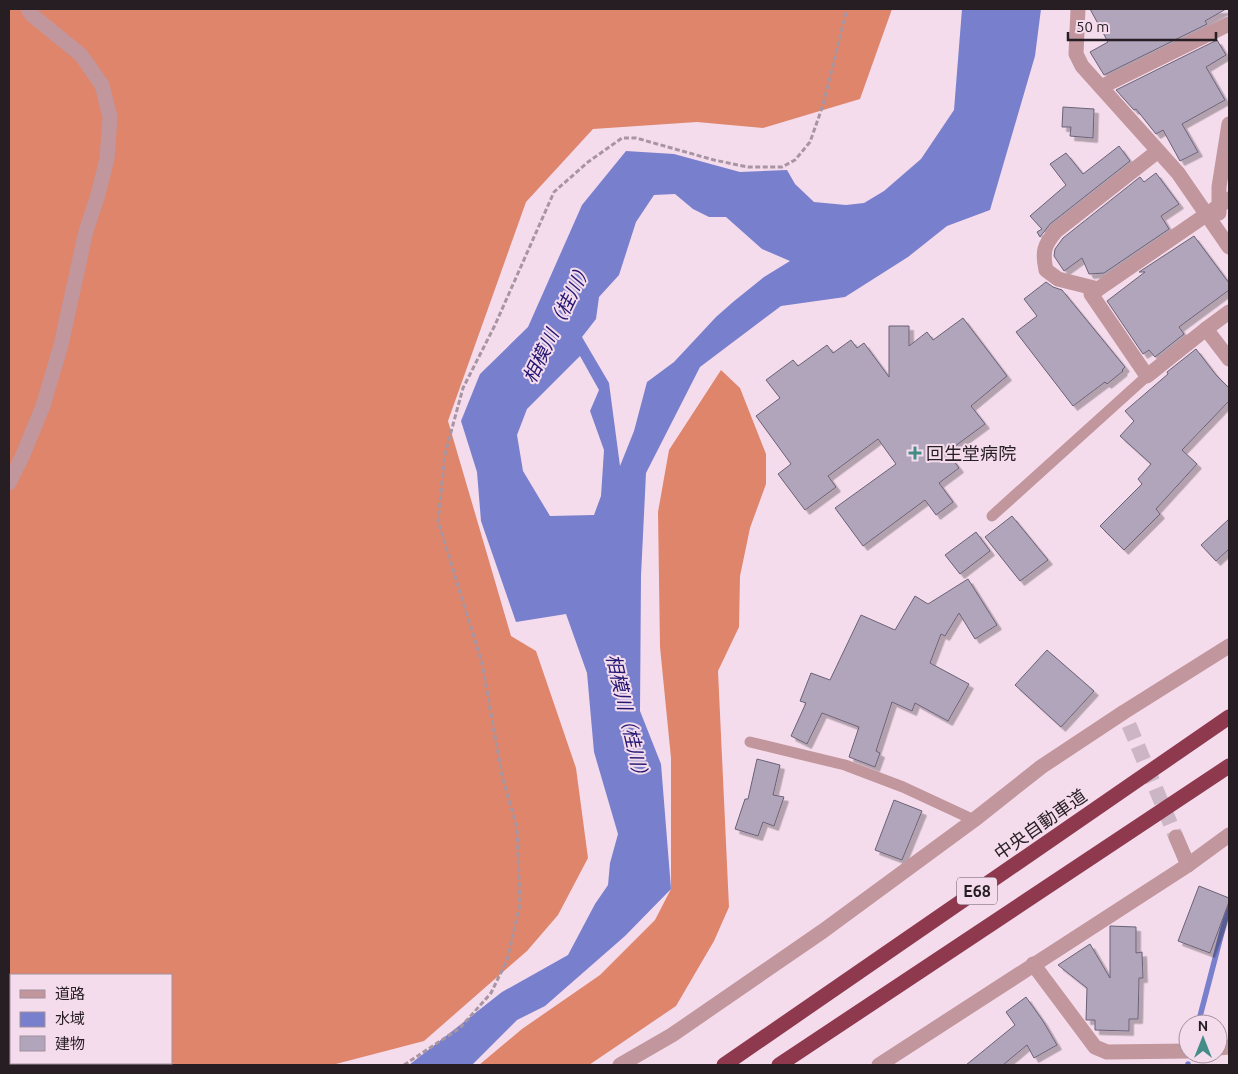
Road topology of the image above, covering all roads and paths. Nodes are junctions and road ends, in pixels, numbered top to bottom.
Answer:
1 (28, 9) edge
2 (847, 9) edge
3 (1078, 9) edge
4 (1229, 24) edge
5 (1101, 87) junction
6 (1229, 124) edge
7 (1158, 151) junction
8 (1224, 203) edge
9 (1206, 215) junction
10 (1220, 235) junction
11 (1229, 247) edge
12 (1098, 289) junction
13 (1229, 312) edge
14 (1206, 329) junction
15 (1229, 360) edge
16 (1147, 376) junction
17 (9, 483) edge
18 (992, 516) dead end
19 (1229, 646) edge
20 (1229, 717) edge
21 (750, 742) dead end
22 (1229, 766) edge
23 (974, 820) junction
24 (1229, 835) edge
25 (1176, 837) tunnel mouth
26 (1188, 865) junction
27 (1033, 964) junction
28 (1178, 1051) edge
29 (885, 1064) edge
30 (404, 1065) edge
31 (620, 1065) edge
32 (724, 1065) edge
33 (779, 1065) edge

1 - 17 street
2 - 30 path
3 - 5 street
4 - 5 street
5 - 7 street
6 - 8 street
7 - 9 street
7 - 12 street
8 - 9 street
8 - 10 street
9 - 10 street
9 - 12 street
10 - 11 street
12 - 16 street
13 - 14 street
14 - 15 street
14 - 16 street
16 - 18 lane
19 - 23 street
20 - 32 highway, 中央自動車道 / E68
21 - 23 lane
22 - 33 highway, E68
23 - 31 street
24 - 26 street
25 - 26 street
26 - 27 street
27 - 28 street
27 - 29 street

